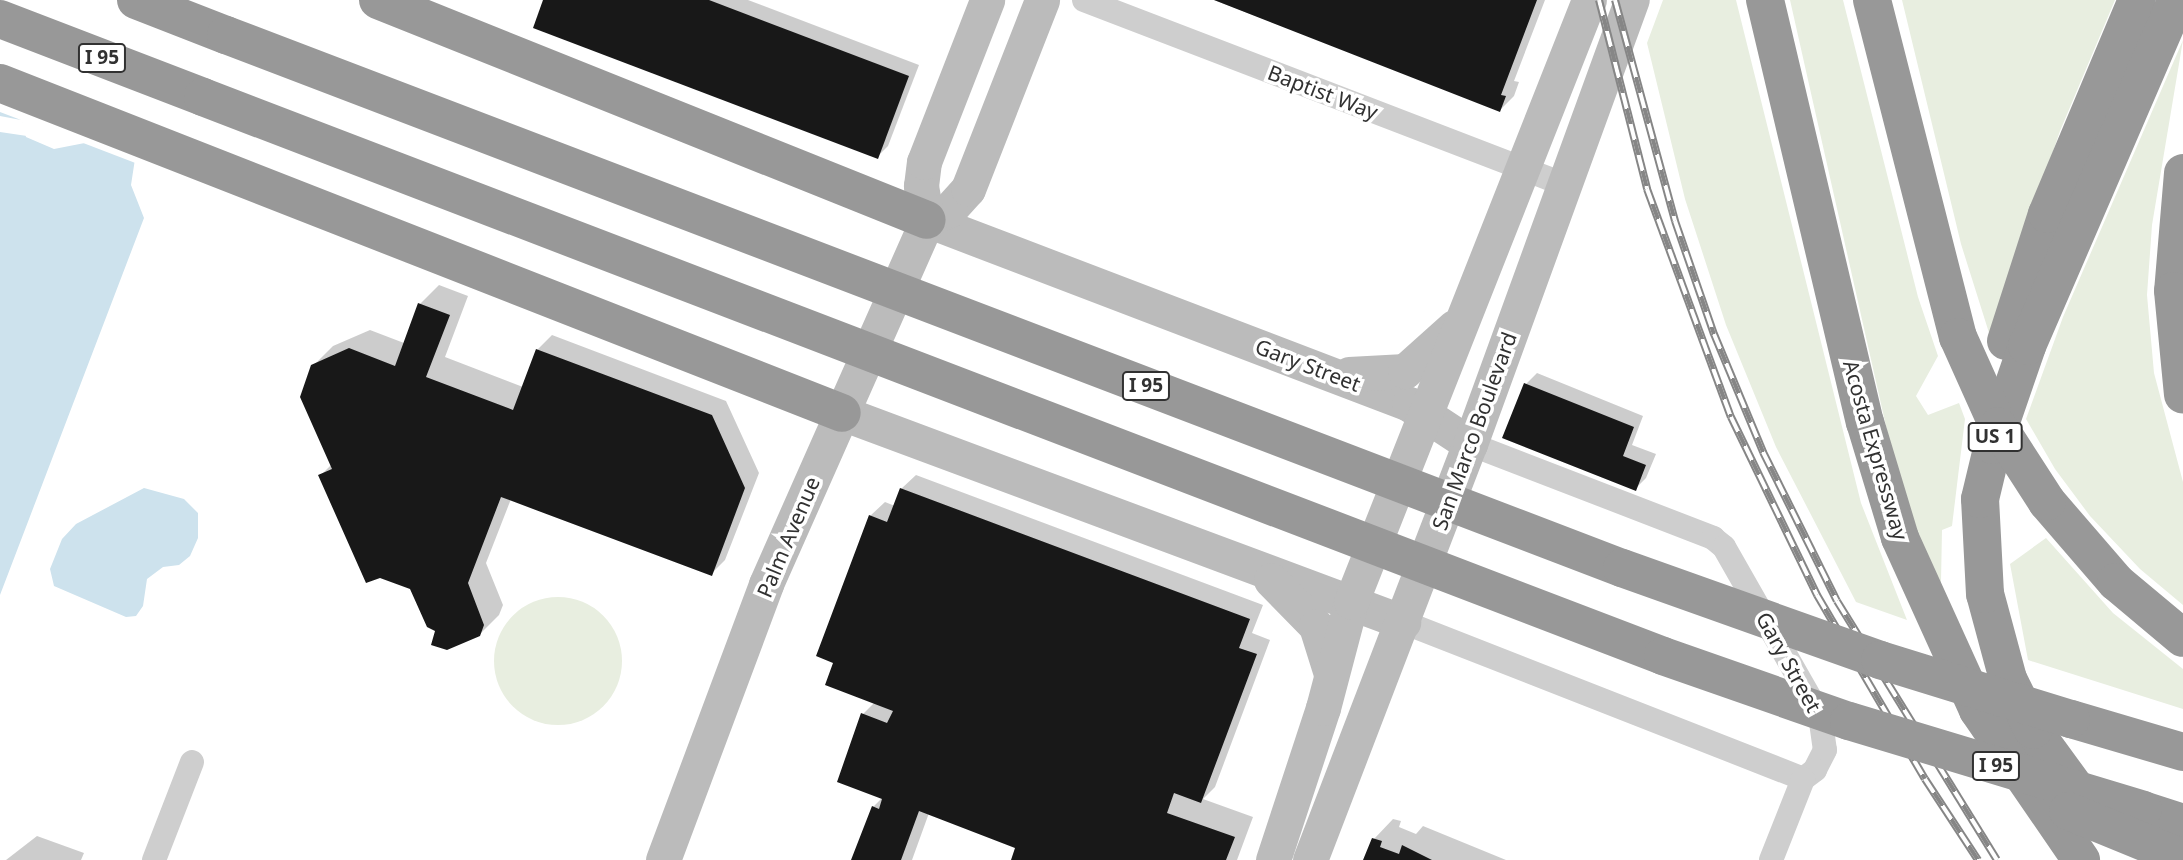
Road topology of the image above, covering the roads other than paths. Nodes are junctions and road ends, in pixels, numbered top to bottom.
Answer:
1 (136, 0) edge
2 (378, 0) edge
3 (986, 0) edge
4 (1042, 0) edge
5 (1084, 0) edge
6 (1589, 0) edge
7 (1632, 0) edge
8 (1765, 0) edge
9 (1872, 0) edge
10 (2137, 0) edge
11 (2177, 0) edge
12 (0, 19) edge
13 (0, 83) edge
14 (1523, 169) junction
15 (2183, 173) edge
16 (1563, 184) junction
17 (927, 220) junction
18 (1468, 312) junction
19 (1315, 368) junction
20 (2183, 395) edge
21 (842, 412) junction
22 (1425, 413) junction
23 (1470, 444) junction
24 (1980, 499) junction
25 (1248, 564) junction
26 (1351, 602) junction
27 (1403, 622) junction
28 (2183, 638) edge
29 (1332, 677) junction
30 (1850, 721) junction
31 (2183, 752) edge
32 (192, 762) dead end
33 (1803, 779) junction
34 (2183, 823) edge
35 (2183, 858) edge
36 (154, 860) edge
37 (663, 860) edge
38 (1273, 860) edge
39 (1310, 860) edge
40 (1770, 860) edge
41 (2081, 860) edge
42 (2140, 860) edge

1 - 31 highway, I 95, bridge
2 - 17 highway
3 - 17 main road
4 - 17 main road
5 - 14 street, Baptist Way
6 - 14 main road
7 - 16 main road, San Marco Boulevard
8 - 41 highway, Acosta Expressway
9 - 28 highway, bridge
10 - 24 highway
11 - 24 highway, US 1
12 - 30 highway, I 95, bridge
13 - 21 highway
14 - 16 street, Baptist Way
14 - 18 main road
15 - 20 highway
16 - 23 main road, San Marco Boulevard
17 - 19 main road, Gary Street
17 - 21 main road, Palm Avenue
18 - 19 main road
18 - 22 main road
19 - 22 main road, Gary Street
21 - 25 main road
21 - 37 main road, Palm Avenue
22 - 23 main road, Gary Street
22 - 26 main road
23 - 27 main road, San Marco Boulevard
23 - 33 street, Gary Street
24 - 42 highway, US 1
25 - 26 main road
25 - 29 main road
26 - 27 main road
26 - 29 main road
27 - 33 street
27 - 39 main road, San Marco Boulevard
29 - 38 main road
30 - 34 highway, I 95, bridge
30 - 35 highway, bridge
32 - 36 street
33 - 40 street, Gary Street

